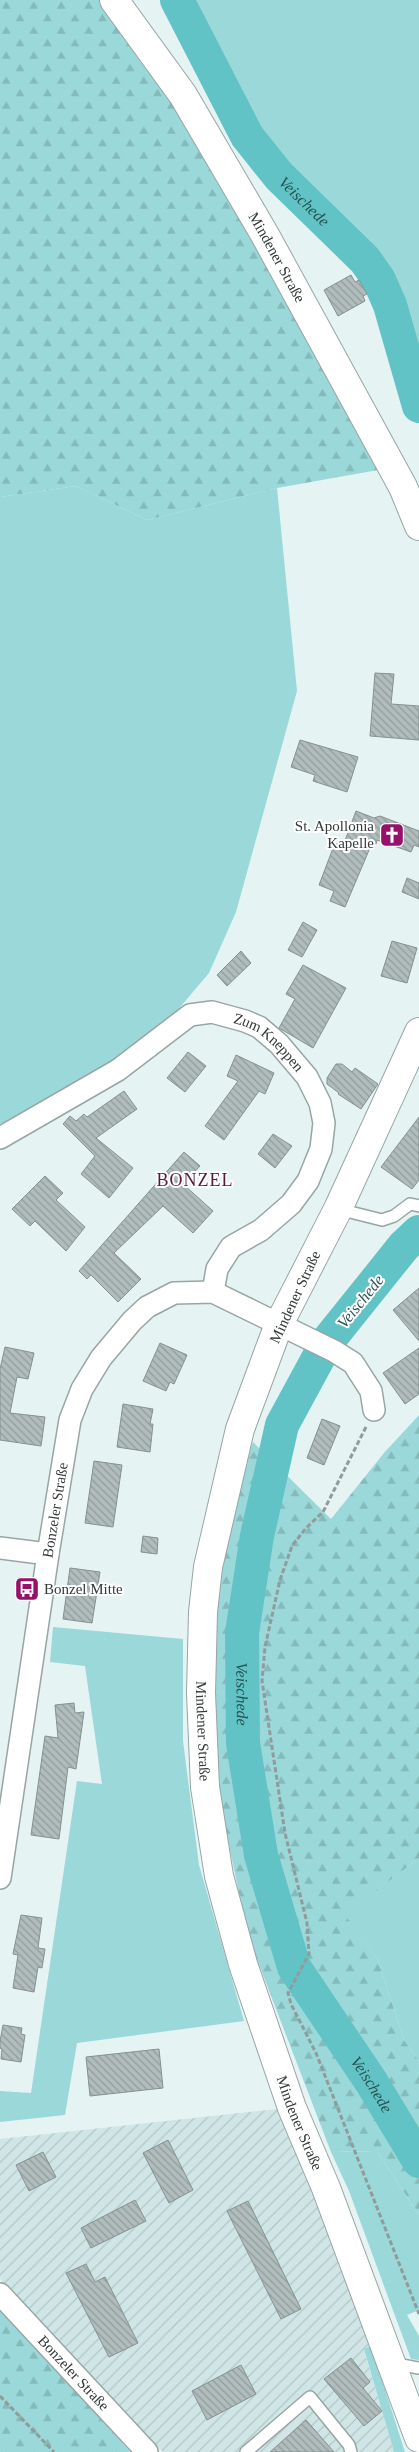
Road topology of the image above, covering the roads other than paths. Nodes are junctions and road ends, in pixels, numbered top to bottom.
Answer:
1 (114, 0) edge
2 (419, 526) edge
3 (419, 1032) edge
4 (0, 1138) edge
5 (419, 1206) edge
6 (338, 1209) junction
7 (213, 1292) junction
8 (279, 1324) junction
9 (374, 1410) road end
10 (0, 1548) edge
11 (48, 1554) junction
12 (0, 1878) edge
13 (0, 2294) edge
14 (391, 2362) junction
15 (419, 2368) edge
16 (419, 2438) edge
17 (147, 2452) edge
18 (246, 2452) edge
19 (350, 2452) edge

1 - 2 main road, Mindener Straße
3 - 6 main road, Mindener Straße
4 - 7 street, Zum Kneppen
5 - 6 lane
6 - 8 main road, Mindener Straße
7 - 8 street, Bonzeler Straße
7 - 11 street, Bonzeler Straße
8 - 9 street, Bonzeler Straße
8 - 14 main road, Mindener Straße
10 - 11 street
11 - 12 street, Bonzeler Straße
13 - 17 street, Bonzeler Straße
14 - 15 lane
14 - 16 main road, Mindener Straße
18 - 19 lane

